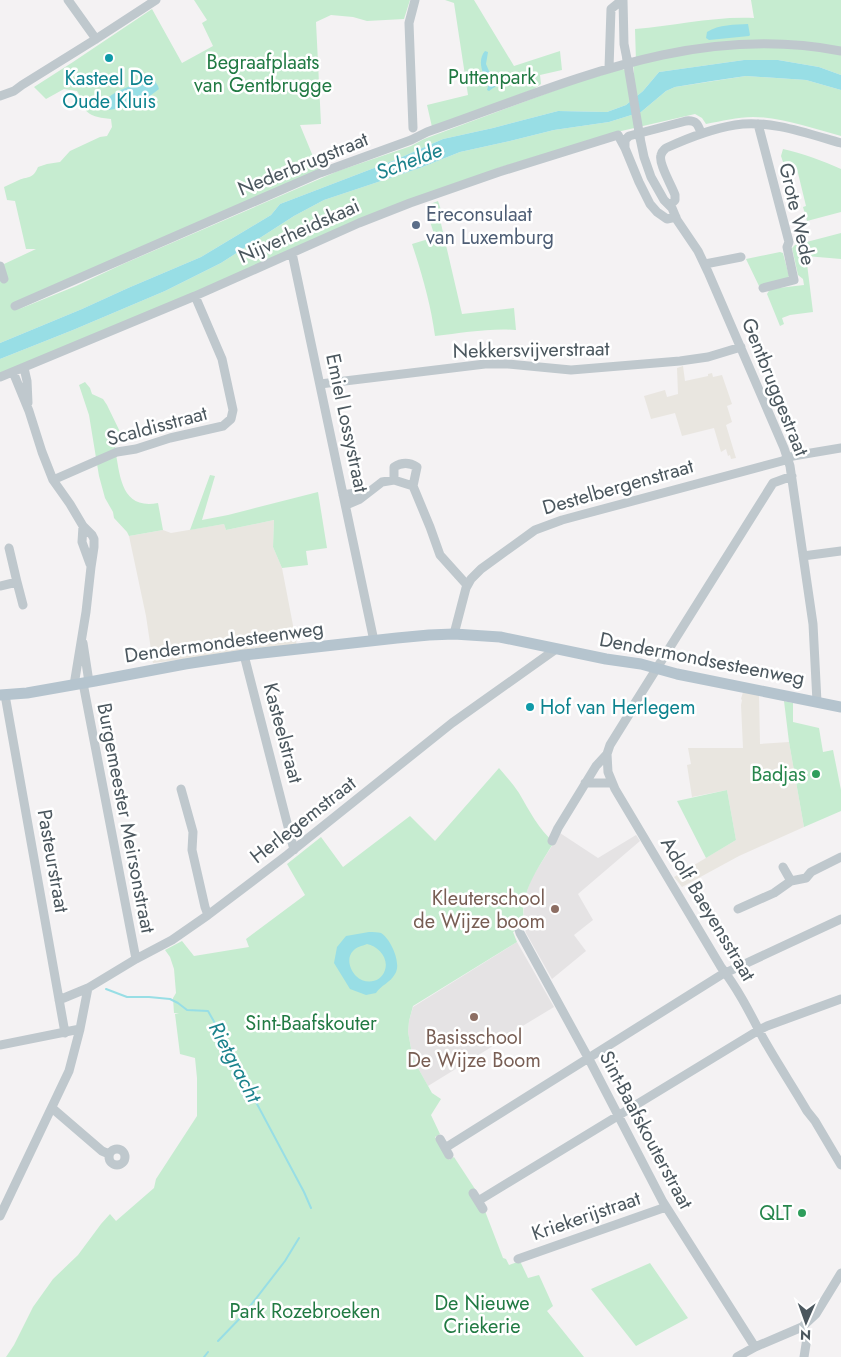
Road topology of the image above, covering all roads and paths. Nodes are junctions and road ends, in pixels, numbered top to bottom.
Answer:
1 (68, 0) edge
2 (156, 0) edge
3 (415, 0) edge
4 (622, 0) edge
5 (96, 39) junction
6 (841, 51) edge
7 (624, 62) junction
8 (608, 68) junction
9 (0, 96) edge
10 (758, 124) junction
11 (413, 128) dead end
12 (701, 133) junction
13 (841, 143) edge
14 (626, 148) junction
15 (670, 205) junction
16 (654, 209) junction
17 (676, 218) junction
18 (292, 253) junction
19 (741, 257) dead end
20 (704, 264) junction
21 (0, 266) edge
22 (4, 279) dead end
23 (763, 288) dead end
24 (196, 296) junction
25 (15, 306) dead end
26 (741, 347) junction
27 (24, 368) junction
28 (13, 372) junction
29 (0, 377) edge
30 (320, 384) junction
31 (29, 411) junction
32 (841, 448) edge
33 (788, 458) junction
34 (792, 476) junction
35 (53, 480) junction
36 (394, 480) junction
37 (413, 486) junction
38 (366, 494) junction
39 (343, 495) junction
40 (346, 505) junction
41 (9, 548) dead end
42 (841, 551) edge
43 (804, 556) junction
44 (17, 582) junction
45 (469, 582) junction
46 (0, 586) edge
47 (23, 605) dead end
48 (454, 634) junction
49 (82, 636) junction
50 (374, 640) junction
51 (556, 649) junction
52 (244, 655) junction
53 (657, 668) junction
54 (82, 684) junction
55 (3, 695) edge
56 (817, 702) junction
57 (841, 707) edge
58 (607, 754) junction
59 (586, 783) junction
60 (612, 783) junction
61 (181, 789) dead end
62 (552, 841) dead end
63 (294, 850) junction
64 (841, 857) edge
65 (783, 867) dead end
66 (791, 882) junction
67 (738, 910) dead end
68 (208, 915) junction
69 (841, 919) edge
70 (517, 923) dead end
71 (136, 959) junction
72 (725, 972) junction
73 (88, 988) junction
74 (841, 999) edge
75 (60, 1000) junction
76 (80, 1029) junction
77 (760, 1030) junction
78 (65, 1033) junction
79 (0, 1045) edge
80 (588, 1058) junction
81 (52, 1108) junction
82 (618, 1116) junction
83 (440, 1139) dead end
84 (109, 1154) dead end
85 (841, 1165) edge
86 (478, 1201) dead end
87 (666, 1207) junction
88 (0, 1216) edge
89 (518, 1259) dead end
90 (841, 1273) edge
91 (802, 1327) junction
92 (755, 1347) junction
93 (738, 1357) edge
94 (804, 1357) edge

1 - 5 street
2 - 5 street
3 - 11 street
4 - 7 street, Gentbruggestraat
4 - 8 street
5 - 9 street
6 - 7 street, Nederbrugstraat
7 - 8 street, Nederbrugstraat
7 - 15 street, Gentbruggestraat, bridge
8 - 25 street, Nederbrugstraat
10 - 12 street
10 - 13 street
10 - 23 street, Grote Wede
12 - 14 street
12 - 15 street
14 - 16 street
14 - 18 street, Nijverheidskaai
15 - 16 street
15 - 17 street, Gentbruggestraat
16 - 17 street
17 - 20 street, Gentbruggestraat
18 - 24 street, Nijverheidskaai
18 - 30 street, Emiel Lossystraat
19 - 20 street
20 - 26 street, Gentbruggestraat
21 - 22 street
24 - 27 street, Nijverheidskaai
24 - 35 street, Scaldisstraat
26 - 30 street, Nekkersvijverstraat
26 - 33 street, Gentbruggestraat
27 - 28 street, Nijverheidskaai
27 - 31 street
28 - 29 street, Nijverheidskaai
28 - 31 street
30 - 39 street, Emiel Lossystraat
31 - 35 street
32 - 33 street, Destelbergenstraat
33 - 34 street, Gentbruggestraat
33 - 45 street, Destelbergenstraat
34 - 43 street, Gentbruggestraat
34 - 53 street
35 - 49 street
36 - 37 street
36 - 37 street
36 - 38 street
37 - 45 street
38 - 39 street
38 - 40 street
39 - 40 street, Emiel Lossystraat
40 - 50 street, Emiel Lossystraat
41 - 44 street
42 - 43 street
43 - 56 street, Gentbruggestraat
44 - 46 street
44 - 47 street
45 - 48 street
48 - 50 main road, Dendermondesteenweg
48 - 51 main road, Dendermondsesteenweg
49 - 54 street
49 - 54 street, Burgemeester Meirsonstraat
50 - 52 main road, Dendermondesteenweg
51 - 53 main road, Dendermondsesteenweg
51 - 63 street, Herlegemstraat
52 - 54 main road, Dendermondesteenweg
52 - 63 street, Kasteelstraat
53 - 56 main road, Dendermondsesteenweg
53 - 58 street
54 - 55 main road, Dendermondesteenweg
54 - 71 street, Burgemeester Meirsonstraat
55 - 75 street, Pasteurstraat
56 - 57 main road, Dendermondsesteenweg
58 - 59 street
58 - 60 street, Adolf Baeyensstraat
59 - 60 street
59 - 62 street
60 - 72 street, Adolf Baeyensstraat
61 - 68 street
63 - 68 street, Herlegemstraat
64 - 66 street
65 - 66 street
66 - 67 street
68 - 71 street, Herlegemstraat
69 - 72 street
70 - 80 street, Sint-Baafskouterstraat
71 - 73 street, Herlegemstraat
72 - 77 street, Adolf Baeyensstraat
72 - 80 street
73 - 75 street, Herlegemstraat
73 - 76 street
74 - 77 street
75 - 78 street, Pasteurstraat
76 - 78 street
76 - 81 street
77 - 82 street
77 - 85 street, Adolf Baeyensstraat
78 - 79 street
80 - 82 street, Sint-Baafskouterstraat
80 - 83 street
81 - 84 street
81 - 88 street
82 - 86 street
82 - 87 street, Sint-Baafskouterstraat
87 - 89 street, Kriekerijstraat
87 - 92 street, Sint-Baafskouterstraat
90 - 91 street
91 - 92 street
91 - 94 street
92 - 93 street

